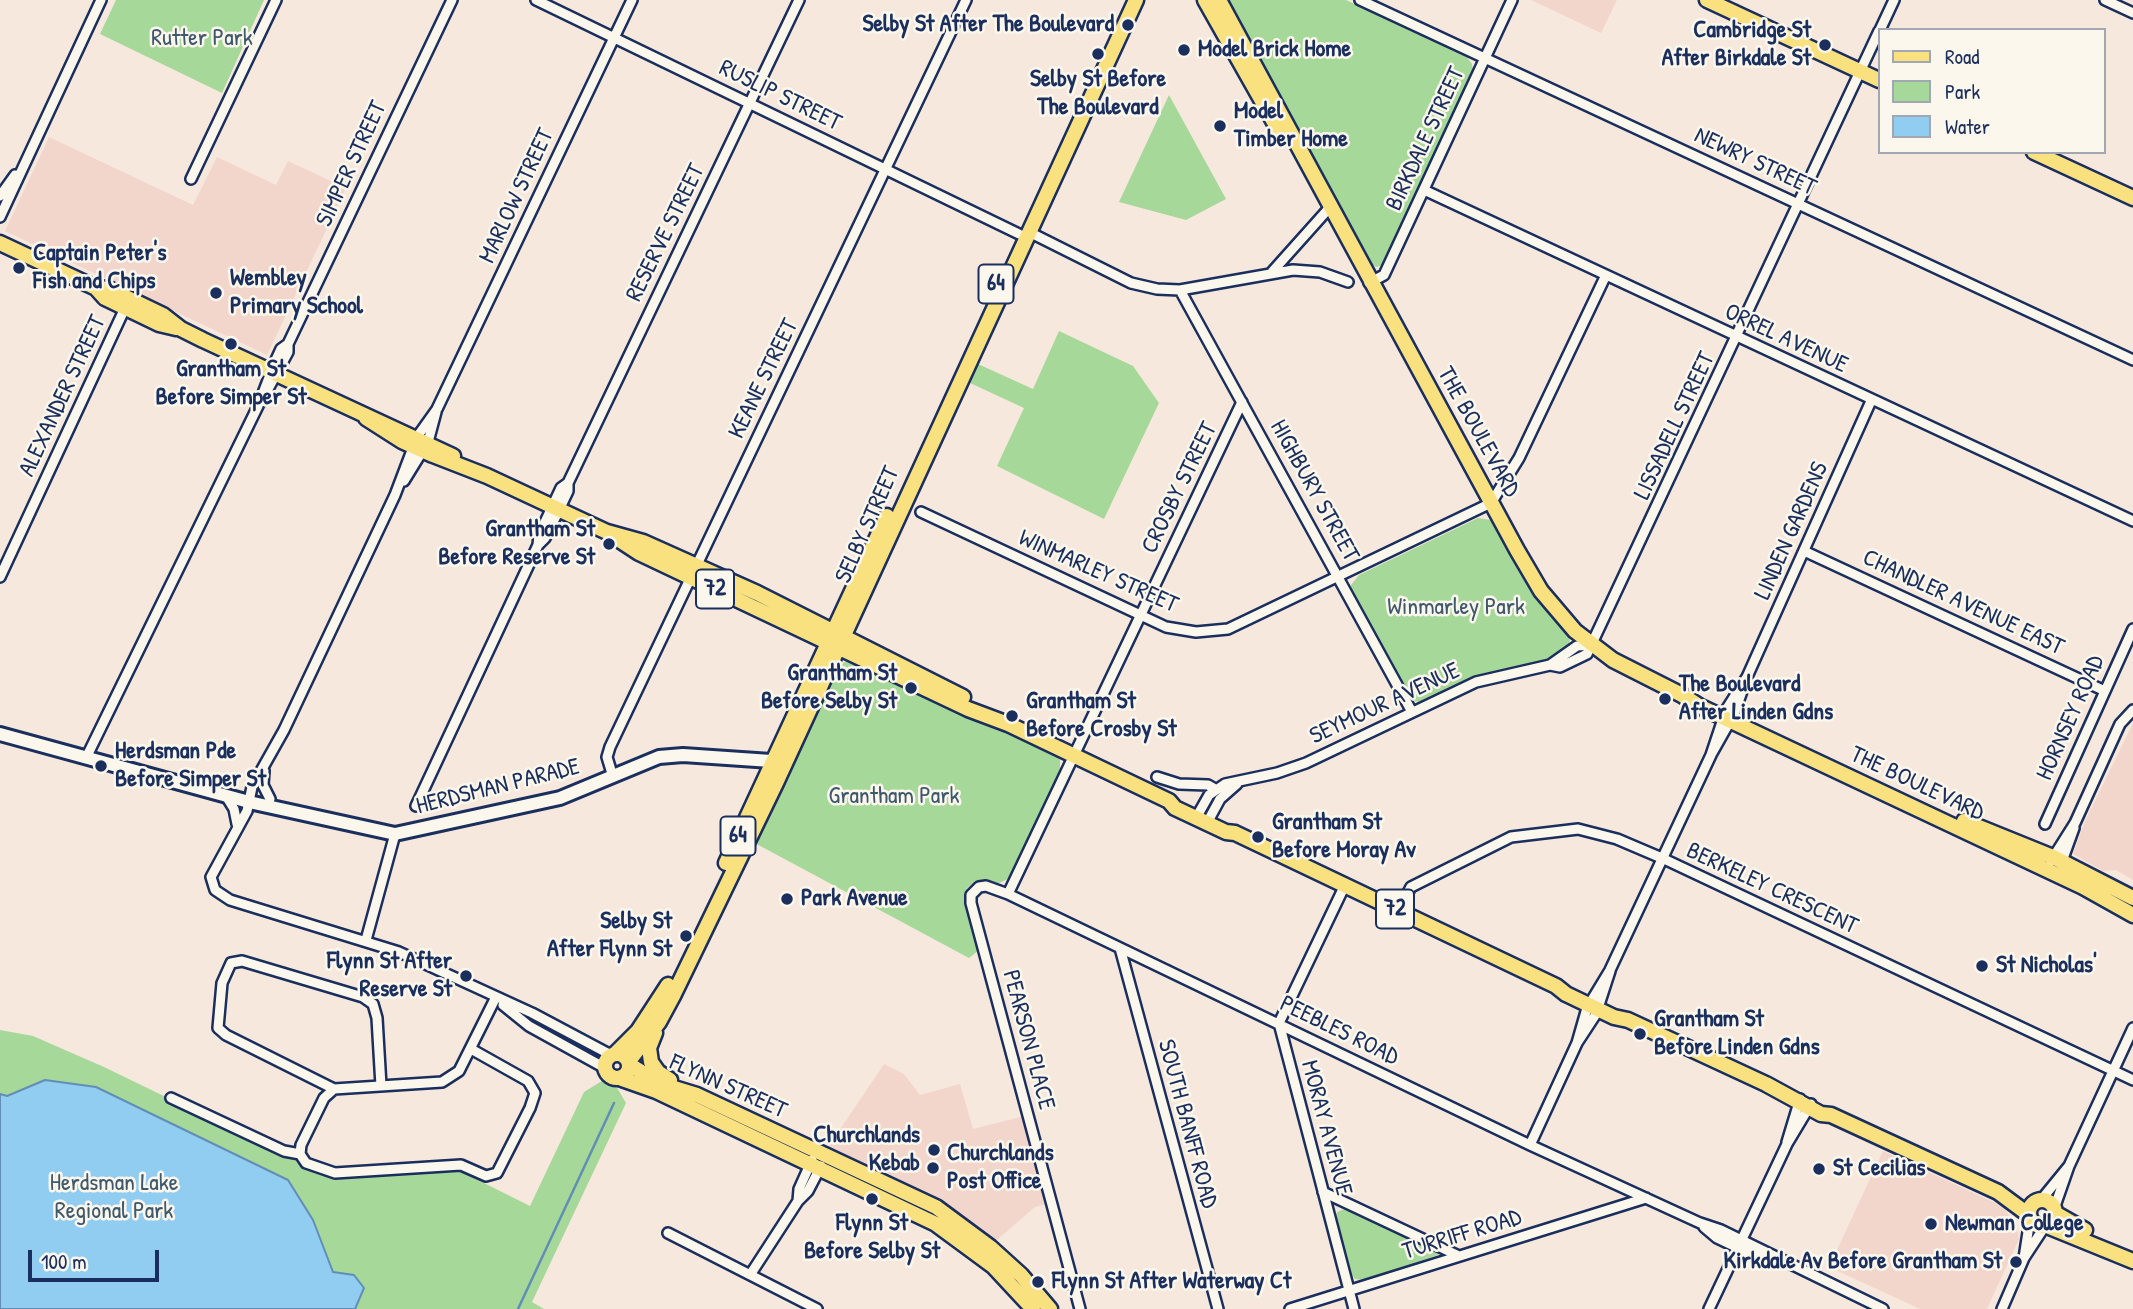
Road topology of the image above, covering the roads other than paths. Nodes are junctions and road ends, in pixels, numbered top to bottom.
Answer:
1 (101, 0) edge
2 (276, 0) edge
3 (452, 0) edge
4 (536, 0) edge
5 (632, 0) edge
6 (799, 0) edge
7 (966, 0) edge
8 (1128, 0) edge
9 (1136, 0) edge
10 (1205, 0) edge
11 (1219, 0) edge
12 (1360, 0) edge
13 (1512, 0) edge
14 (1707, 0) edge
15 (1894, 0) edge
16 (2105, 0) edge
17 (2133, 13) edge
18 (1881, 28) edge
19 (1878, 34) edge
20 (614, 37) junction
21 (1485, 58) junction
22 (1860, 72) junction
23 (1878, 80) edge
24 (750, 103) junction
25 (2038, 154) edge
26 (22, 165) junction
27 (886, 168) junction
28 (191, 179) dead end
29 (1424, 190) junction
30 (0, 196) edge
31 (2133, 198) edge
32 (1799, 204) junction
33 (1326, 210) junction
34 (0, 217) edge
35 (1021, 231) junction
36 (0, 243) edge
37 (1272, 272) junction
38 (1606, 275) junction
39 (1348, 282) dead end
40 (1370, 282) junction
41 (96, 288) junction
42 (1180, 290) junction
43 (125, 308) junction
44 (181, 329) junction
45 (1737, 337) junction
46 (2133, 360) edge
47 (273, 374) junction
48 (1871, 401) junction
49 (1242, 402) junction
50 (420, 444) junction
51 (1491, 503) junction
52 (556, 508) junction
53 (921, 512) dead end
54 (2133, 521) edge
55 (1804, 551) junction
56 (693, 571) junction
57 (0, 577) edge
58 (1340, 578) junction
59 (1140, 616) junction
60 (2133, 629) edge
61 (836, 639) junction
62 (1591, 645) junction
63 (2105, 691) junction
64 (2133, 710) edge
65 (1412, 712) junction
66 (1728, 716) junction
67 (0, 726) edge
68 (0, 734) edge
69 (91, 755) junction
70 (1073, 756) junction
71 (778, 764) junction
72 (264, 771) junction
73 (613, 777) junction
74 (1157, 777) dead end
75 (1238, 783) junction
76 (1215, 789) junction
77 (226, 796) junction
78 (250, 798) junction
79 (270, 799) junction
80 (416, 806) dead end
81 (301, 812) junction
82 (1204, 818) junction
83 (237, 824) junction
84 (2045, 824) dead end
85 (396, 834) junction
86 (1664, 859) junction
87 (2055, 866) junction
88 (1345, 885) junction
89 (1008, 894) junction
90 (2133, 898) edge
91 (971, 903) joint
92 (1398, 911) junction
93 (2133, 915) edge
94 (366, 940) junction
95 (1120, 948) junction
96 (495, 999) junction
97 (1595, 1004) junction
98 (659, 1022) junction
99 (1279, 1024) junction
100 (2133, 1028) edge
101 (471, 1049) junction
102 (618, 1060) junction
103 (2113, 1071) junction
104 (2133, 1080) edge
105 (381, 1086) junction
106 (334, 1089) junction
107 (697, 1095) junction
108 (171, 1098) dead end
109 (1805, 1102) junction
110 (1530, 1145) junction
111 (821, 1153) junction
112 (300, 1154) junction
113 (2069, 1166) junction
114 (814, 1168) junction
115 (890, 1184) junction
116 (1323, 1192) junction
117 (1998, 1192) junction
118 (1646, 1198) junction
119 (2039, 1201) junction
120 (909, 1212) junction
121 (2029, 1217) junction
122 (2050, 1219) junction
123 (668, 1233) dead end
124 (1740, 1244) junction
125 (2133, 1252) edge
126 (1459, 1256) junction
127 (2024, 1258) junction
128 (2133, 1261) edge
129 (750, 1275) junction
130 (1349, 1290) junction
131 (1859, 1304) edge
132 (817, 1309) edge
133 (1033, 1309) edge
134 (1050, 1309) edge
135 (1080, 1309) edge
136 (1217, 1309) edge
137 (1290, 1309) edge
138 (1354, 1309) edge
139 (1709, 1309) edge
140 (1883, 1309) edge
141 (2002, 1309) edge

1 - 26 street
2 - 28 street
3 - 47 street, SIMPER STREET
4 - 20 street, RUSLIP STREET
5 - 20 street, MARLOW STREET
6 - 24 street, RESERVE STREET
7 - 27 street, KEANE STREET
8 - 35 main road, SELBY STREET / 64
9 - 35 main road, SELBY STREET / 64
10 - 33 main road, THE BOULEVARD
11 - 33 main road, THE BOULEVARD
12 - 21 street, NEWRY STREET
13 - 21 street, BIRKDALE STREET
14 - 22 main road
15 - 18 street, LISSADELL STREET
16 - 17 street
19 - 22 street, LISSADELL STREET
20 - 24 street, RUSLIP STREET
20 - 50 street, MARLOW STREET
21 - 29 street, BIRKDALE STREET
21 - 32 street, NEWRY STREET
22 - 23 main road
22 - 32 street, LISSADELL STREET
24 - 27 street, RUSLIP STREET
24 - 52 street, RESERVE STREET
25 - 31 main road
26 - 30 street
26 - 34 street
27 - 35 street, RUSLIP STREET
27 - 56 street, KEANE STREET
29 - 38 street, ORREL AVENUE
29 - 40 street, BIRKDALE STREET
32 - 45 street, LISSADELL STREET
32 - 46 street, NEWRY STREET
33 - 37 street
33 - 40 main road, THE BOULEVARD
35 - 42 street, RUSLIP STREET
35 - 61 main road, SELBY STREET / 64
36 - 41 main road, 72
37 - 39 street, RUSLIP STREET
37 - 42 street, RUSLIP STREET
38 - 45 street, ORREL AVENUE
38 - 51 street
40 - 51 main road, THE BOULEVARD
41 - 43 main road, 72
41 - 44 main road, 72
42 - 49 street, HIGHBURY STREET
43 - 44 main road, 72
43 - 57 street, ALEXANDER STREET
44 - 47 main road, 72
45 - 48 street, ORREL AVENUE
45 - 62 street, LISSADELL STREET
47 - 50 main road, 72
47 - 69 street, SIMPER STREET
48 - 54 street, ORREL AVENUE
48 - 55 street, LINDEN GARDENS
49 - 58 street, HIGHBURY STREET
49 - 59 street, CROSBY STREET
50 - 52 main road, 72
50 - 72 street, MARLOW STREET
51 - 58 street, WINMARLEY STREET
51 - 62 main road, THE BOULEVARD
52 - 56 main road, 72
52 - 80 street, RESERVE STREET
53 - 59 street, WINMARLEY STREET
55 - 63 street, CHANDLER AVENUE EAST
55 - 66 street, LINDEN GARDENS
56 - 61 main road, 72
56 - 73 street, KEANE STREET
58 - 59 street, WINMARLEY STREET
58 - 65 street, HIGHBURY STREET
59 - 70 street, CROSBY STREET
60 - 63 street, HORNSEY ROAD
61 - 70 main road, 72
61 - 71 main road, SELBY STREET / 64
62 - 65 street, SEYMOUR AVENUE
62 - 66 main road, THE BOULEVARD
63 - 84 street, HORNSEY ROAD
64 - 87 street
65 - 75 street, SEYMOUR AVENUE
66 - 86 street, LINDEN GARDENS
66 - 87 main road, THE BOULEVARD
67 - 69 main road, HERDSMAN PARADE
68 - 69 main road, HERDSMAN PARADE
69 - 77 main road, HERDSMAN PARADE
69 - 78 main road, HERDSMAN PARADE
70 - 82 main road, 72
70 - 89 street, CROSBY STREET
71 - 73 main road, HERDSMAN PARADE
71 - 98 main road, SELBY STREET / 64
71 - 102 main road, SELBY STREET / 64
72 - 78 street, MARLOW STREET
72 - 79 street
73 - 85 main road, HERDSMAN PARADE
74 - 76 street, SEYMOUR AVENUE
75 - 76 street, SEYMOUR AVENUE
75 - 82 street
76 - 82 street
77 - 78 main road, HERDSMAN PARADE
77 - 83 street
78 - 79 main road, HERDSMAN PARADE
78 - 81 main road, HERDSMAN PARADE
78 - 83 street, FLYNN STREET
79 - 81 main road, HERDSMAN PARADE
81 - 85 main road, HERDSMAN PARADE
82 - 88 main road, 72
83 - 94 street, FLYNN STREET
85 - 94 street
86 - 92 street, BERKELEY CRESCENT
86 - 97 street, LINDEN GARDENS
86 - 103 street, BERKELEY CRESCENT
87 - 90 main road, THE BOULEVARD
87 - 93 main road, THE BOULEVARD
88 - 92 main road, 72
88 - 99 street
89 - 91 street, PEEBLES ROAD
89 - 95 street, PEEBLES ROAD
91 - 135 street, PEARSON PLACE
92 - 97 main road, 72
94 - 96 street, FLYNN STREET
95 - 99 street, PEEBLES ROAD
95 - 136 street, SOUTH BANFF ROAD
96 - 101 street
96 - 102 street, FLYNN STREET
96 - 102 street, FLYNN STREET
97 - 109 main road, 72
97 - 110 street, LINDEN GARDENS
98 - 102 main road, SELBY STREET / 64
98 - 107 main road, 64
99 - 110 street, PEEBLES ROAD
99 - 116 street, MORAY AVENUE
100 - 103 street
101 - 105 street
101 - 112 street
102 - 107 main road, FLYNN STREET / 64
102 - 114 main road, FLYNN STREET / 64
103 - 104 street, BERKELEY CRESCENT
103 - 113 street
105 - 106 street
105 - 106 street
106 - 112 street
107 - 111 main road, FLYNN STREET / 64
108 - 112 street
109 - 117 main road, 72
109 - 124 street
110 - 118 street, PEEBLES ROAD
111 - 114 street
111 - 115 main road, FLYNN STREET / 64
113 - 119 street
113 - 122 street
114 - 120 main road, FLYNN STREET / 64
114 - 129 street
115 - 120 main road
115 - 134 main road, FLYNN STREET / 64
116 - 126 street
116 - 130 street, MORAY AVENUE
117 - 119 main road, 72
117 - 121 main road, 72
118 - 124 street, PEEBLES ROAD
118 - 126 street, TURRIFF ROAD
119 - 121 main road
119 - 122 main road, 72
120 - 133 main road, FLYNN STREET / 64
121 - 122 main road, 72
121 - 127 street
122 - 125 main road, 72
122 - 127 street
122 - 128 main road, 72
123 - 129 street
124 - 131 street, PEEBLES ROAD
124 - 139 street
126 - 130 street, TURRIFF ROAD
127 - 141 street
129 - 132 street
130 - 137 street, TURRIFF ROAD
130 - 138 street, MORAY AVENUE
131 - 140 street, PEEBLES ROAD

